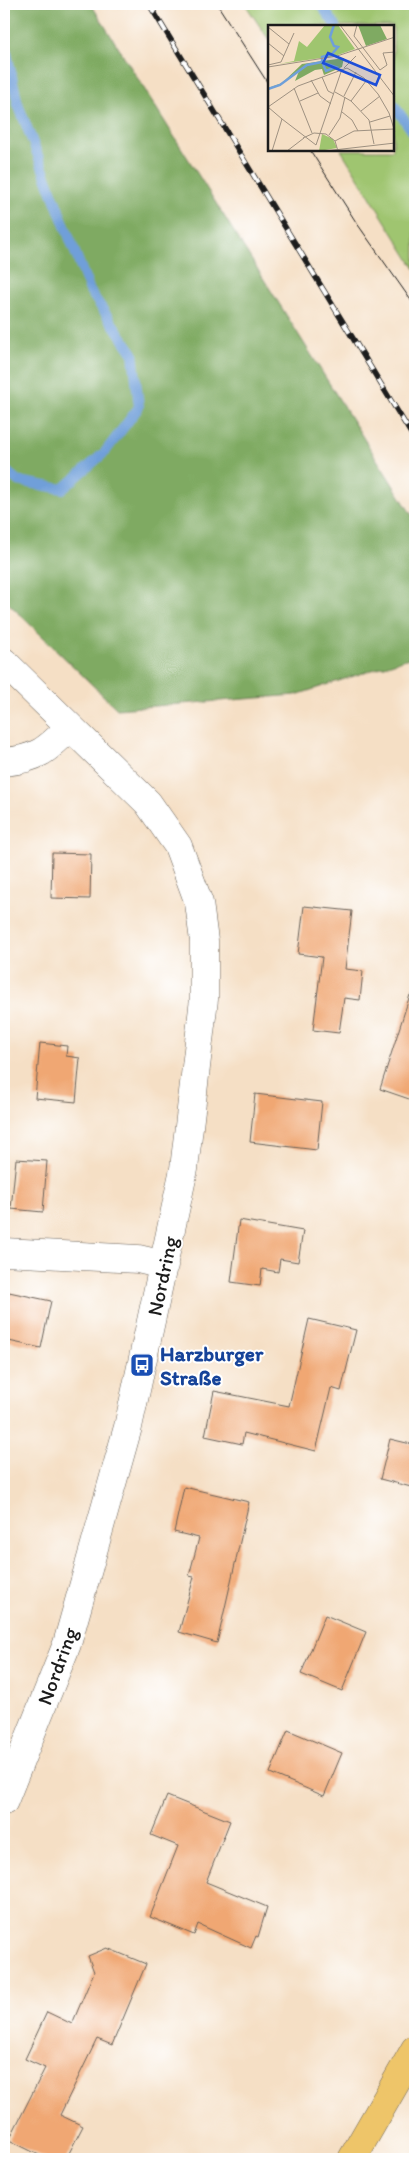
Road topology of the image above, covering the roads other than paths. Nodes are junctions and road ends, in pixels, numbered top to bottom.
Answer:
1 (4, 662) edge
2 (69, 728) junction
3 (4, 762) edge
4 (4, 1252) edge
5 (164, 1265) junction
6 (9, 1773) edge
7 (4, 1800) edge
8 (415, 2049) edge
9 (352, 2159) edge

1 - 2 street, Nordring
2 - 3 street
2 - 5 street, Nordring
4 - 5 street
5 - 6 street, Nordring
6 - 7 street, Nordring
8 - 9 highway

